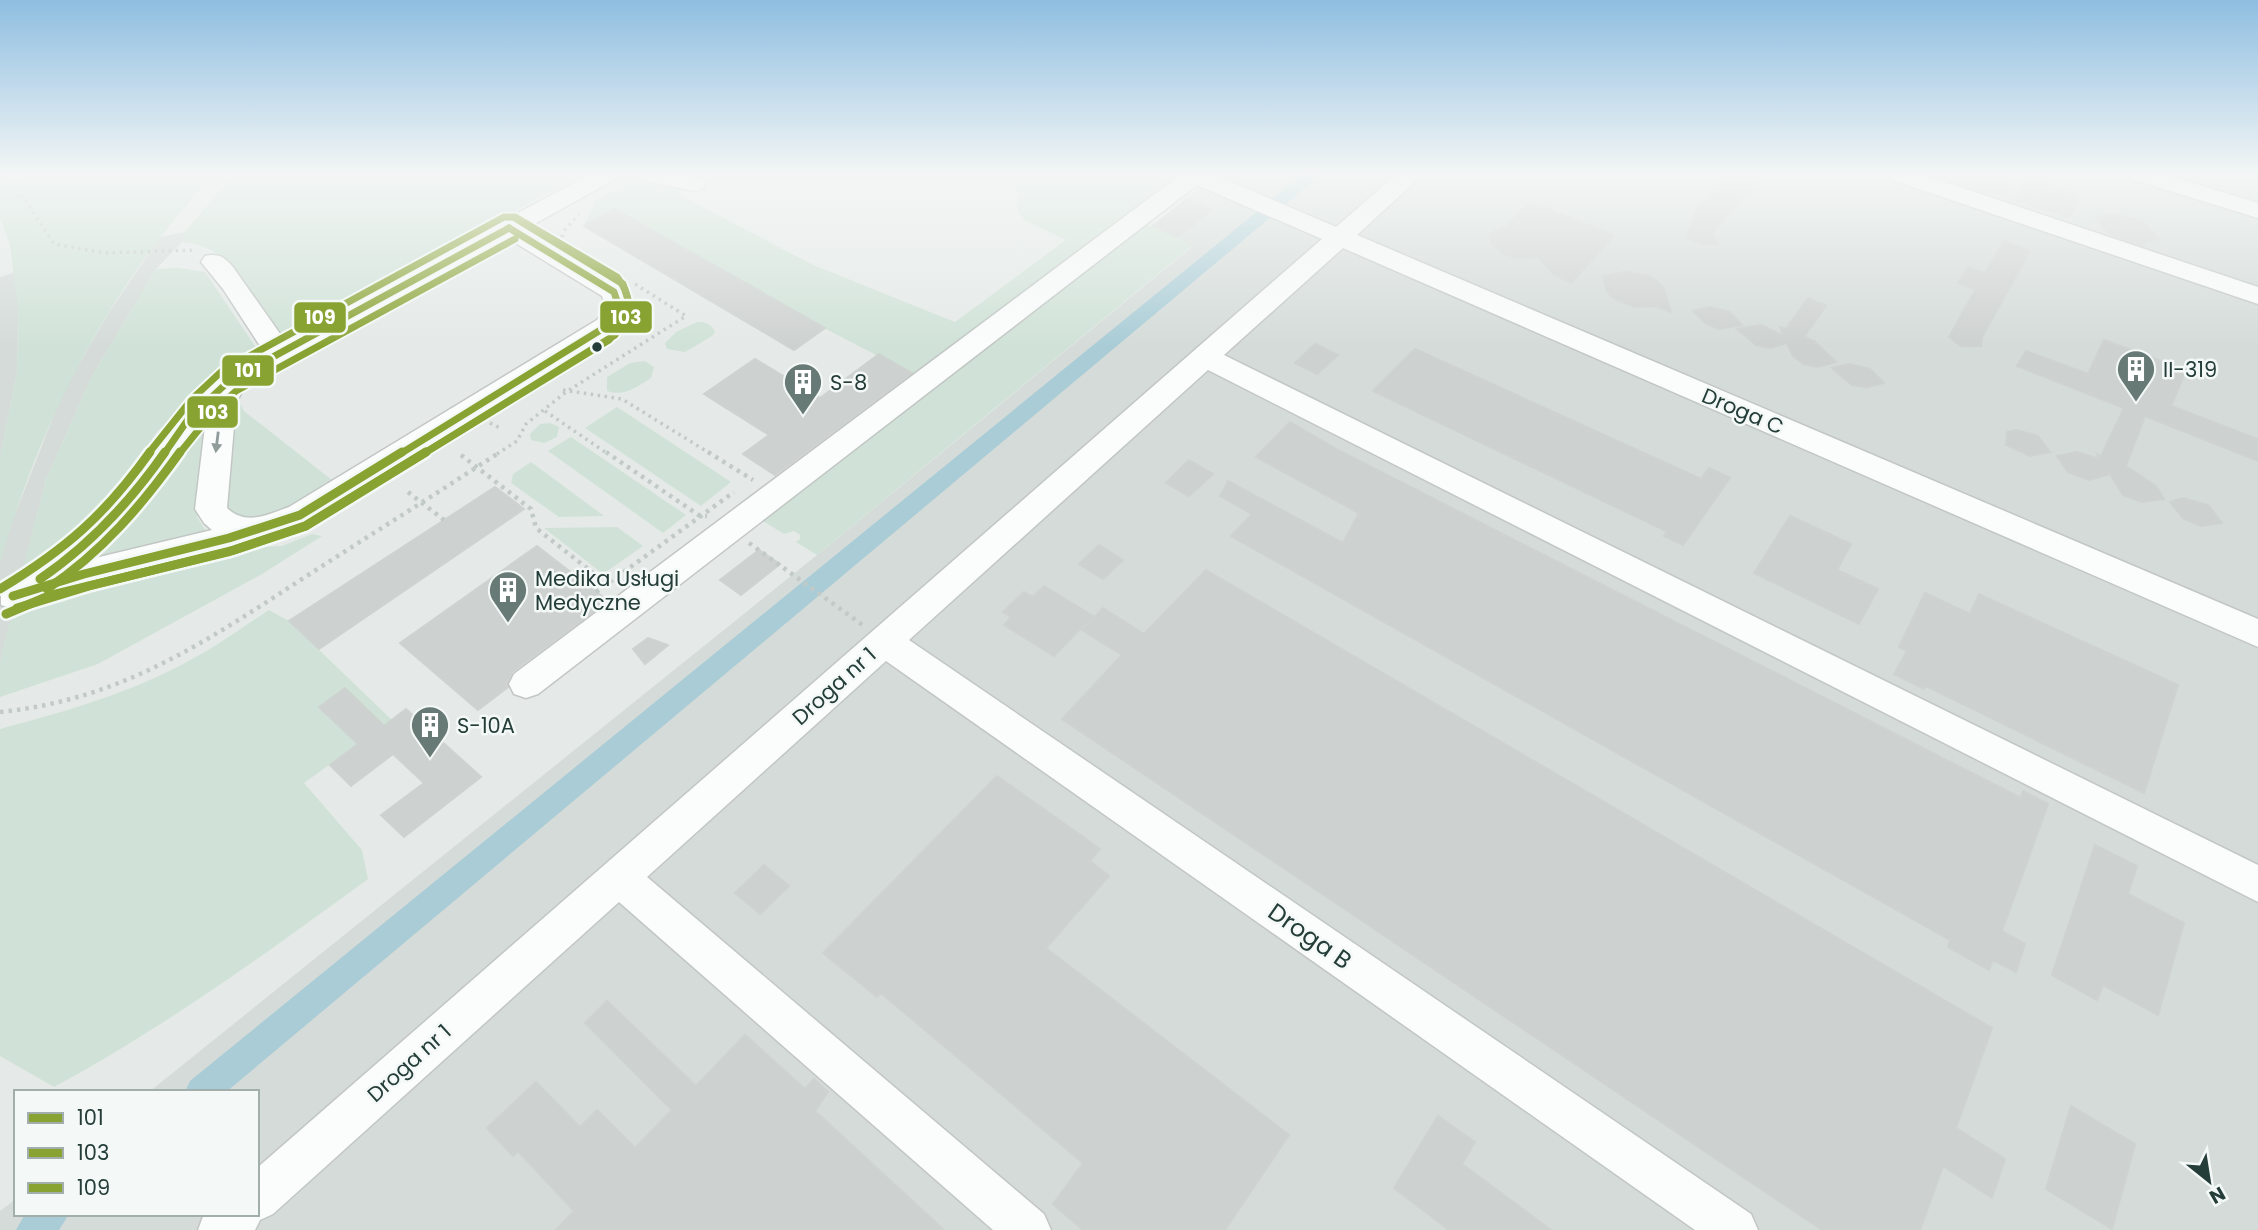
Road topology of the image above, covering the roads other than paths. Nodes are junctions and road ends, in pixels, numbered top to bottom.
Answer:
1 (501, 232) edge
2 (516, 232) edge
3 (1116, 232) edge
4 (1328, 232) edge
5 (1344, 232) edge
6 (2070, 232) edge
7 (1339, 237) junction
8 (214, 262) road end
9 (2258, 296) edge
10 (280, 352) junction
11 (1205, 357) junction
12 (236, 378) junction
13 (258, 531) junction
14 (2258, 634) edge
15 (884, 641) junction
16 (526, 684) dead end
17 (619, 877) junction
18 (2258, 884) edge
19 (259, 1196) edge
20 (237, 1216) edge
21 (221, 1230) edge
22 (1028, 1230) edge
23 (1735, 1230) edge

1 - 10 street
2 - 13 street
3 - 16 street
4 - 7 street, Droga C
5 - 7 street, Droga nr 1
6 - 9 street
7 - 11 street, Droga nr 1
7 - 14 street, Droga C
8 - 10 street
10 - 12 street
11 - 15 street, Droga nr 1
11 - 18 street
12 -> 13 street
12 - 13 street
15 - 17 street, Droga nr 1
15 - 23 street, Droga B
17 - 19 street, Droga nr 1
17 - 22 street
20 - 21 street

